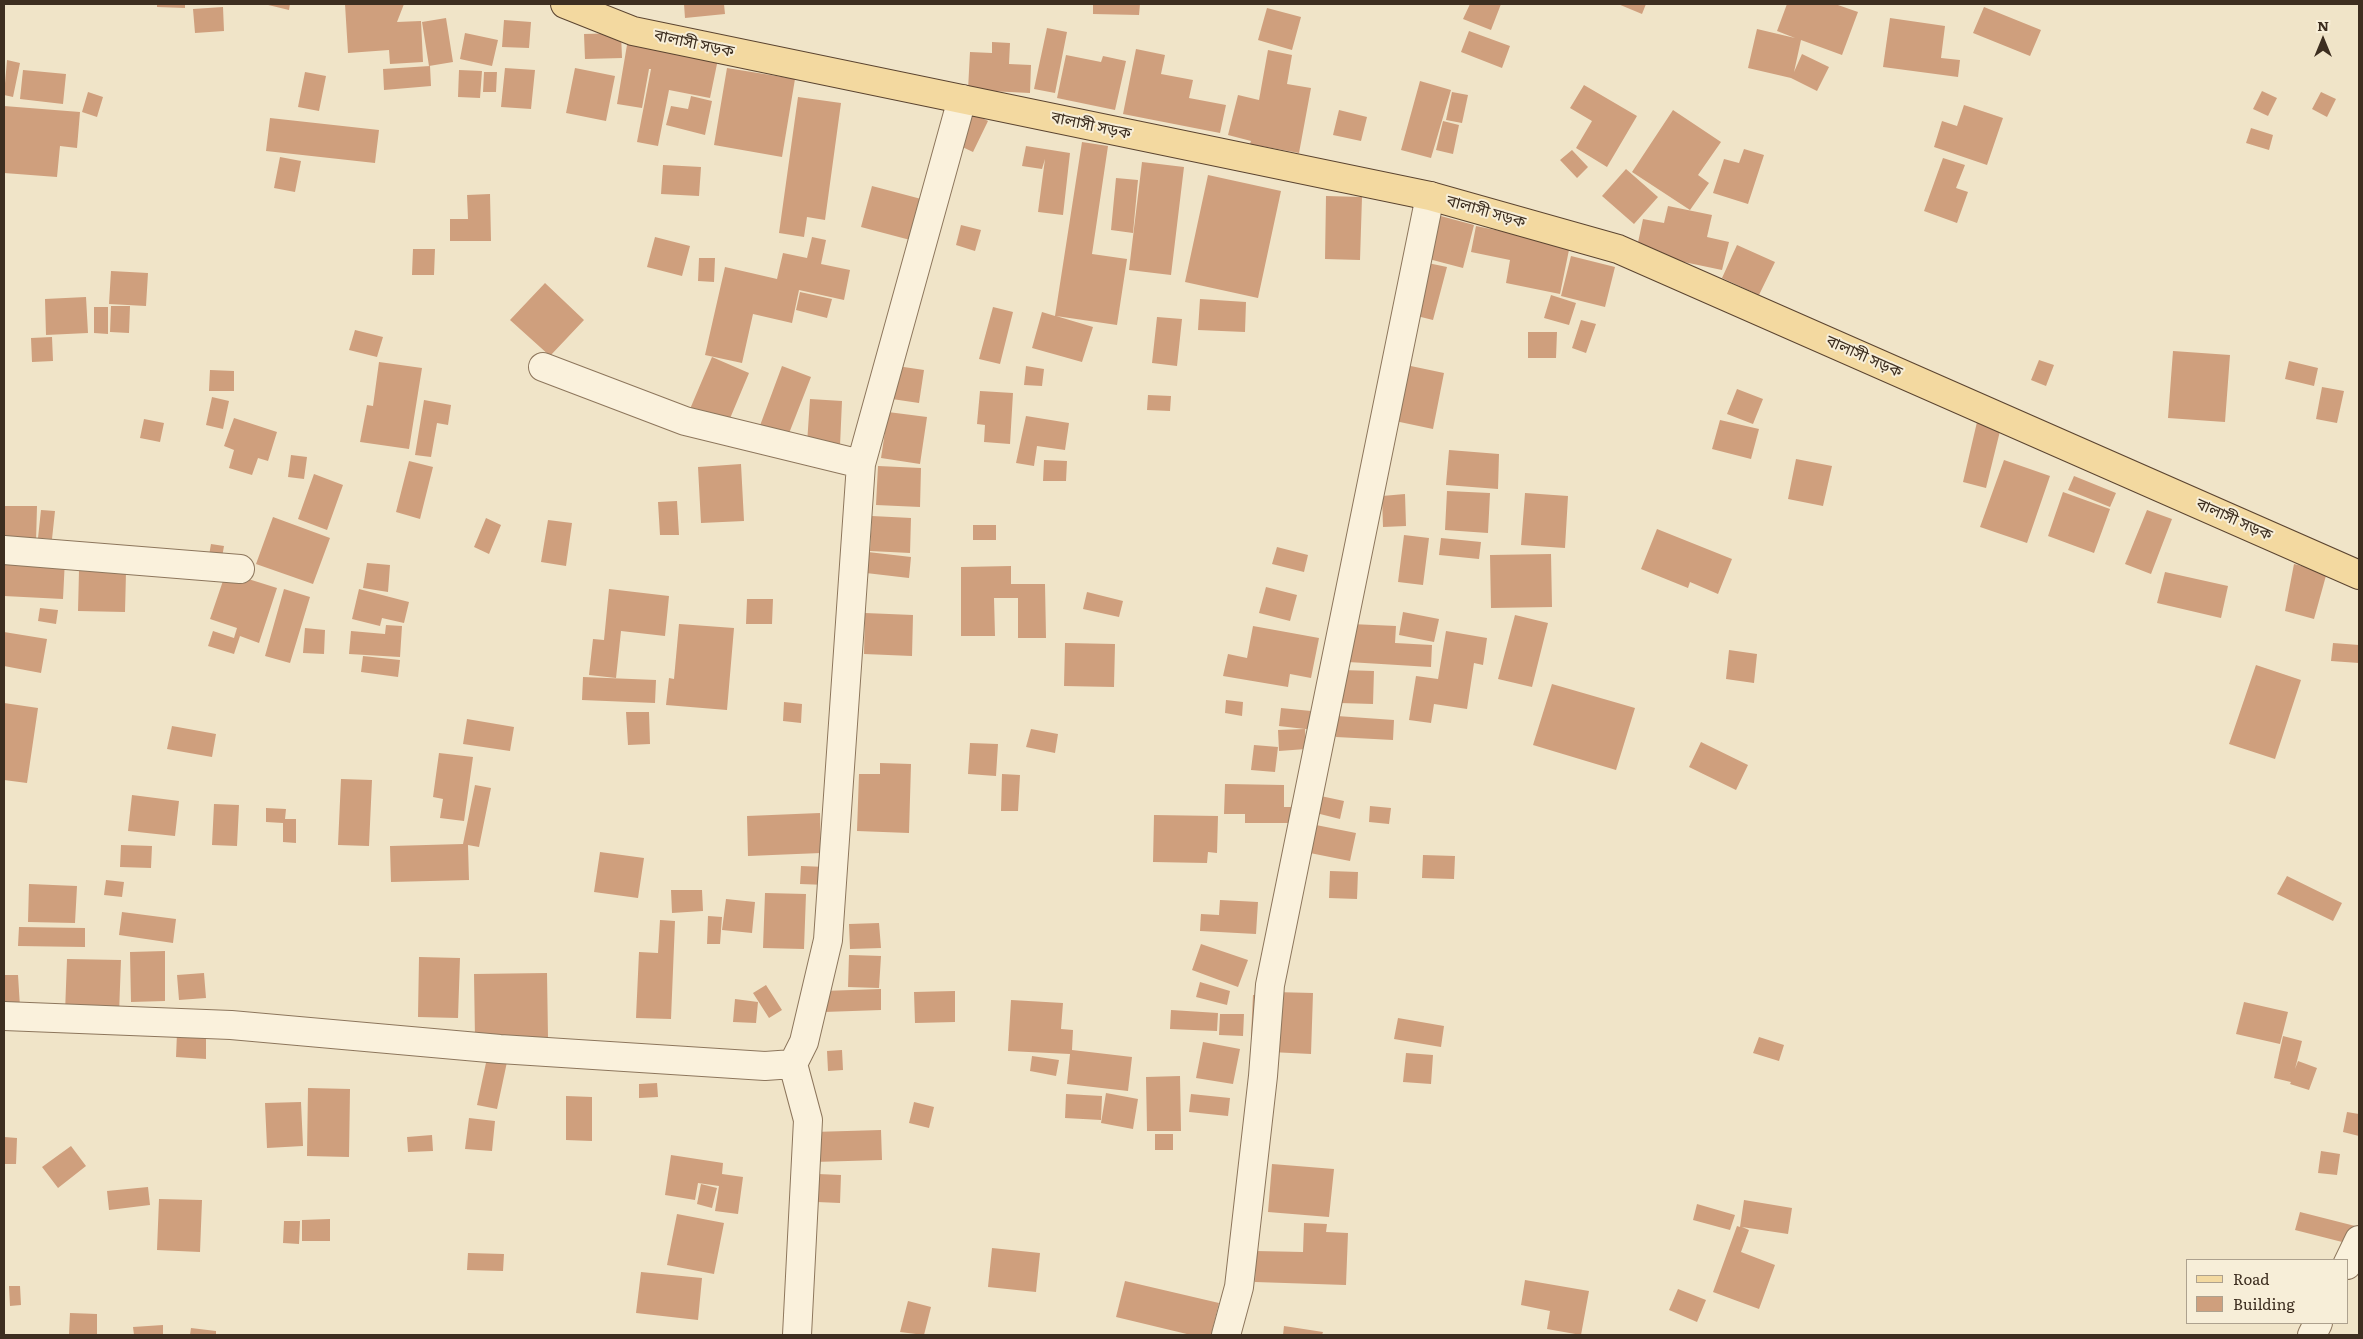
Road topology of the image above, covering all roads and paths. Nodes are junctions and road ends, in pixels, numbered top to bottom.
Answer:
1 (565, 4) edge
2 (962, 99) junction
3 (1430, 196) junction
4 (543, 367) dead end
5 (862, 464) junction
6 (4, 550) edge
7 (240, 569) dead end
8 (2359, 575) edge
9 (4, 1016) edge
10 (793, 1064) junction
11 (2359, 1240) edge
12 (2348, 1263) edge
13 (797, 1335) edge
14 (1226, 1335) edge

1 - 2 main road, বালাসী সড়ক
2 - 3 main road, বালাসী সড়ক
2 - 5 street
3 - 8 main road, বালাসী সড়ক
3 - 14 street
4 - 5 street
5 - 10 street
6 - 7 street
9 - 10 street
10 - 13 street
11 - 12 street

